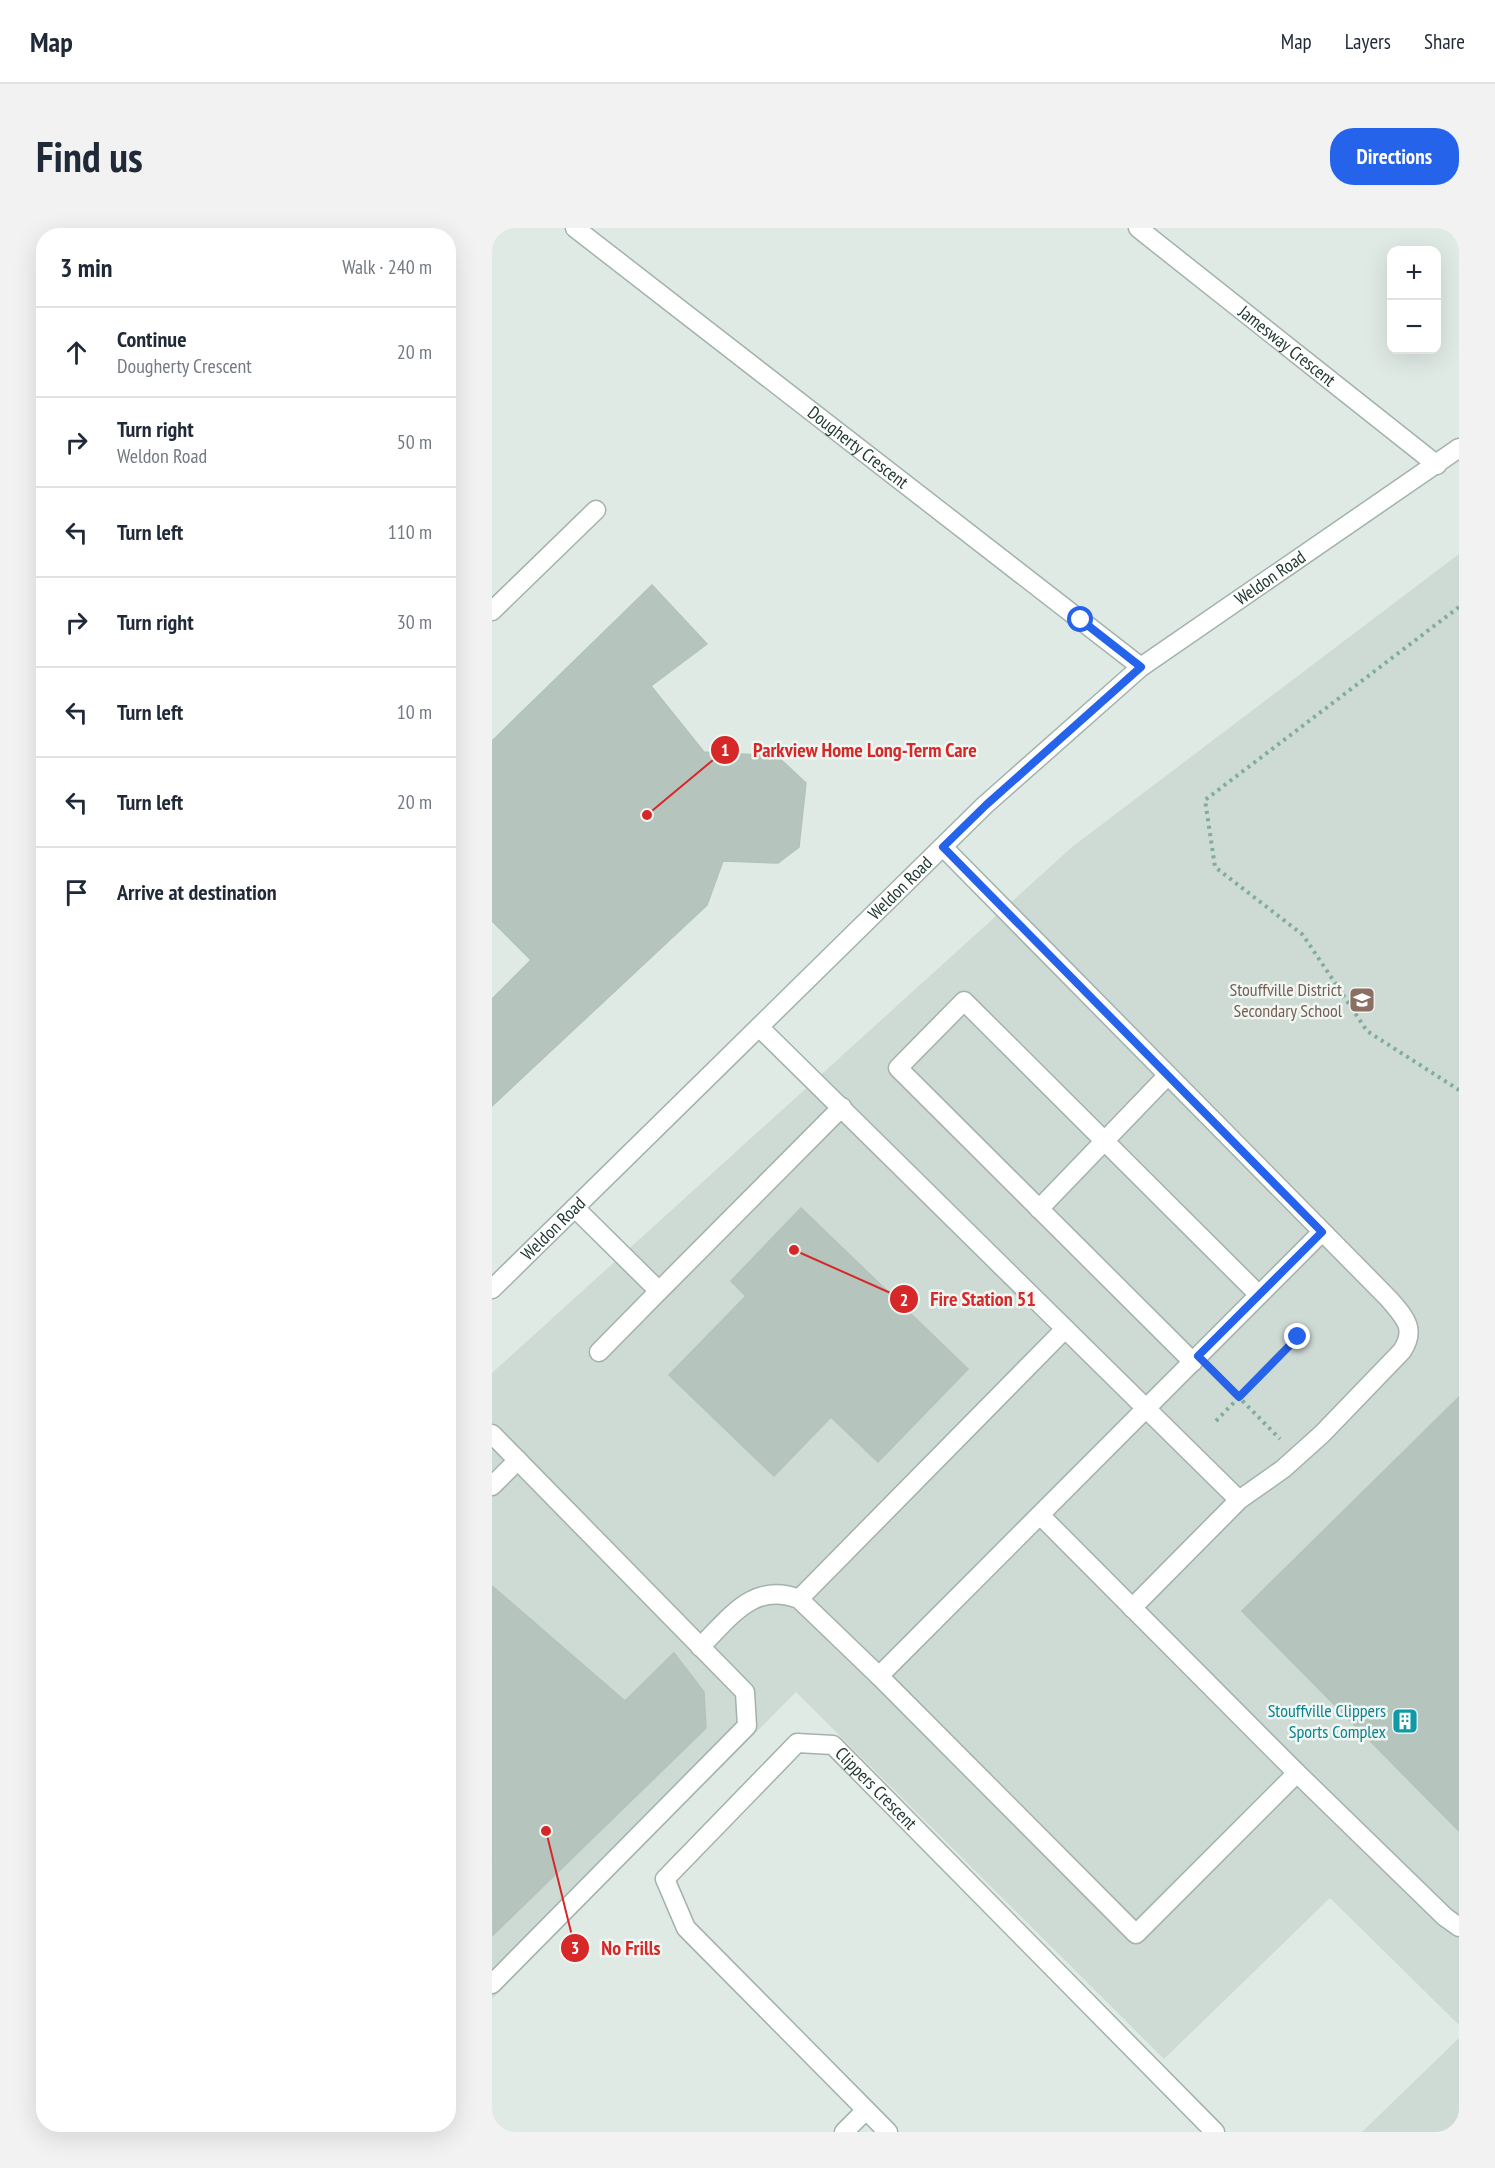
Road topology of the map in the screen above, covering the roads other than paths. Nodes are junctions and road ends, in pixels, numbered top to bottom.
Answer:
1 (575, 228) edge
2 (1138, 228) edge
3 (1459, 448) edge
4 (1437, 465) junction
5 (596, 510) dead end
6 (492, 611) edge
7 (1141, 667) junction
8 (943, 847) junction
9 (759, 1027) junction
10 (1168, 1075) junction
11 (842, 1107) junction
12 (1104, 1141) junction
13 (575, 1208) junction
14 (1039, 1209) junction
15 (1322, 1232) junction
16 (492, 1289) edge
17 (659, 1291) junction
18 (1259, 1295) junction
19 (1065, 1329) junction
20 (599, 1352) dead end
21 (1196, 1359) junction
22 (1146, 1408) junction
23 (492, 1434) edge
24 (518, 1460) junction
25 (492, 1486) edge
26 (1239, 1500) junction
27 (1040, 1515) junction
28 (799, 1599) junction
29 (1132, 1608) junction
30 (700, 1647) junction
31 (879, 1676) junction
32 (1297, 1773) junction
33 (1459, 1927) edge
34 (492, 1984) edge
35 (866, 2110) junction
36 (844, 2132) edge
37 (888, 2132) edge
38 (1215, 2132) edge

1 - 7 street, Dougherty Crescent
2 - 4 street, Jamesway Crescent
3 - 4 street, Weldon Road
4 - 7 street, Weldon Road
5 - 6 street
7 - 8 street, Weldon Road
8 - 9 street, Weldon Road
8 - 10 street
9 - 11 street
9 - 13 street, Weldon Road
10 - 12 street
10 - 15 street
11 - 17 street
11 - 19 street
12 - 14 street
12 - 14 street
12 - 18 street
13 - 16 street, Weldon Road
13 - 17 street
14 - 21 street
15 - 18 street
15 - 26 street
17 - 20 street
18 - 21 street
19 - 22 street
19 - 28 street
21 - 22 street
22 - 26 street
22 - 27 street
23 - 24 street
24 - 25 street
24 - 30 street
26 - 29 street
27 - 29 street
27 - 31 street
28 - 30 street
28 - 31 street
29 - 32 street
30 - 34 street
31 - 32 street
32 - 33 street
35 - 36 street
35 - 37 street, Clippers Crescent
35 - 38 street, Clippers Crescent

